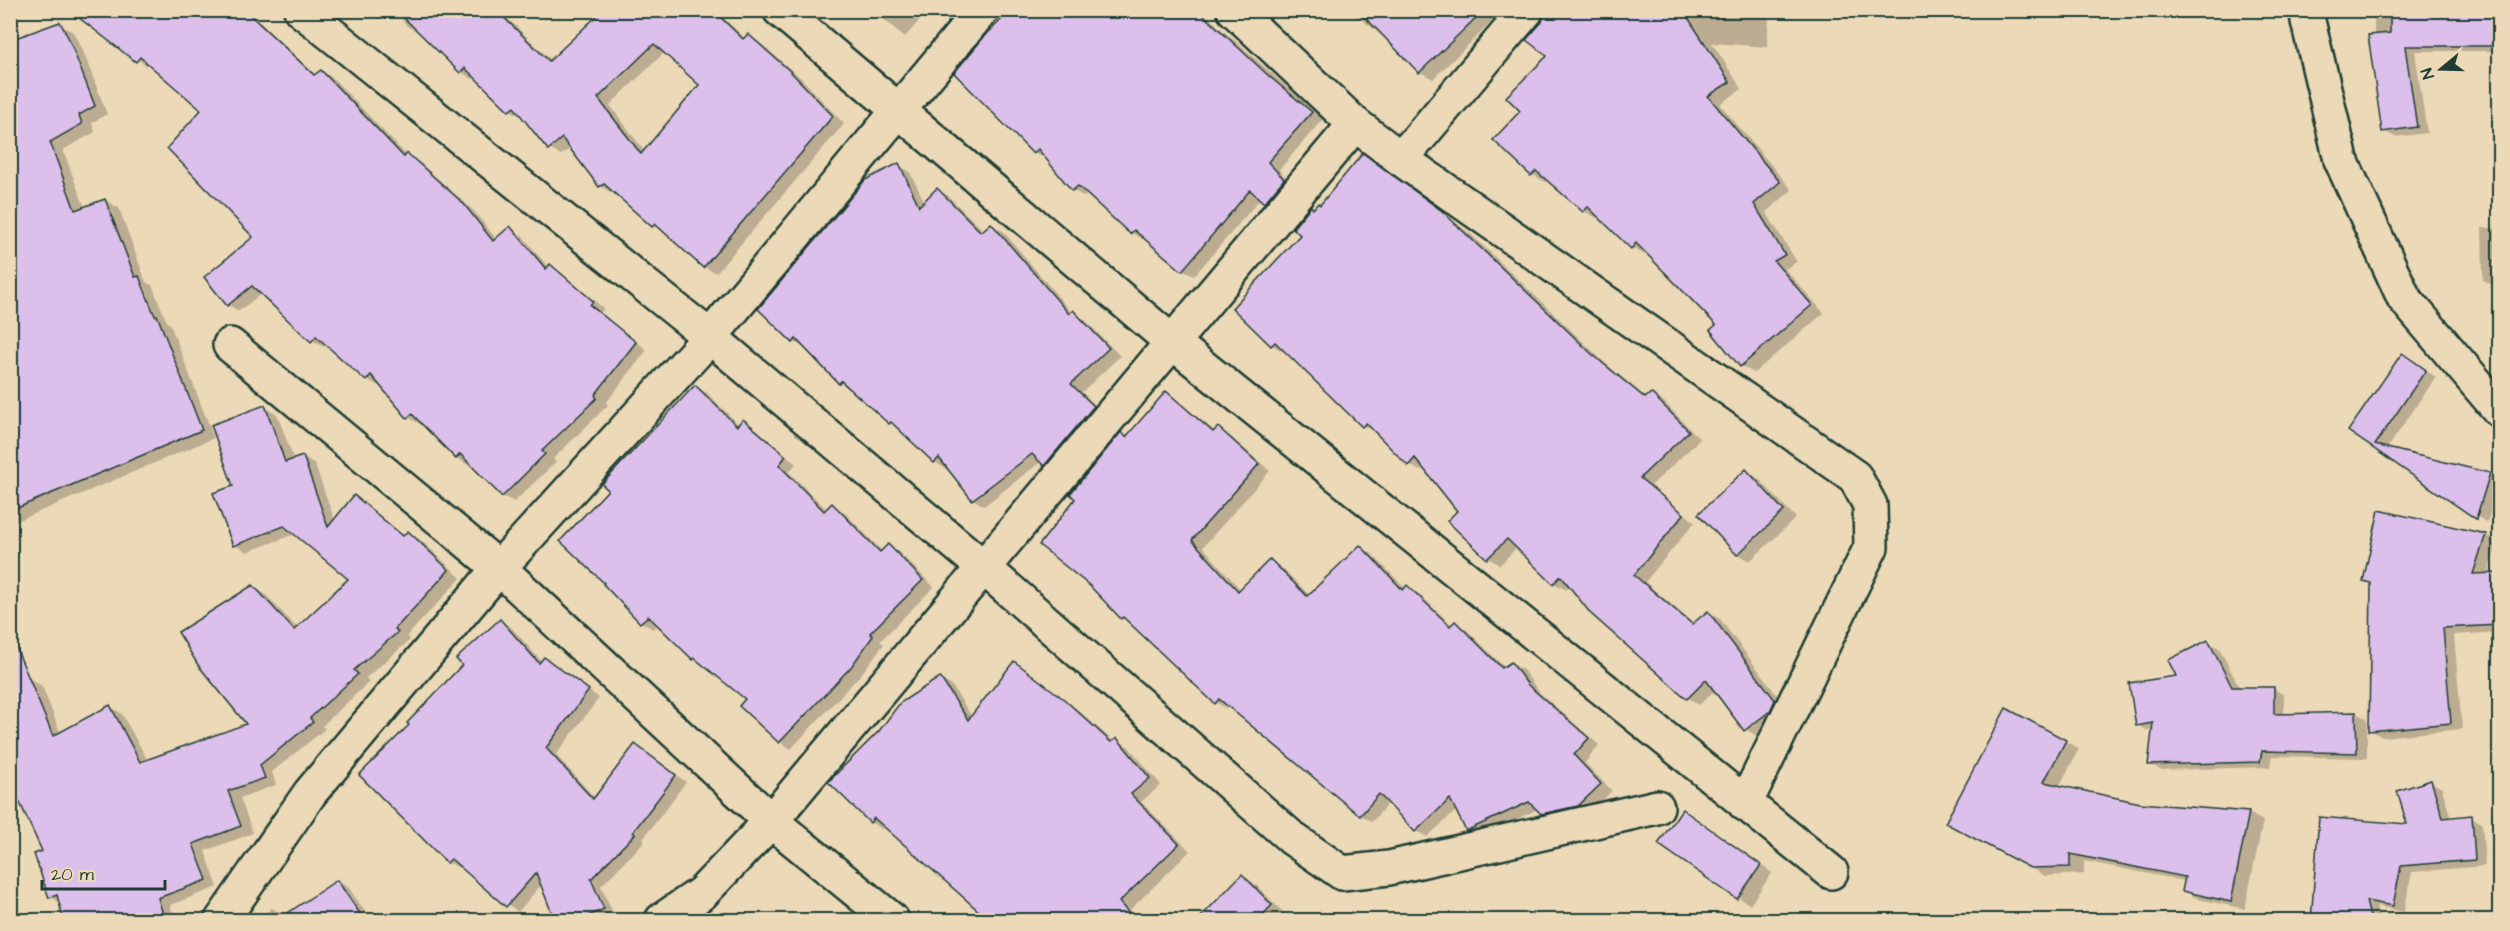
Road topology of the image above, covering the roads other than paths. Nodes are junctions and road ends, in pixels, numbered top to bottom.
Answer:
1 (301, 10) edge
2 (780, 10) edge
3 (982, 10) edge
4 (1234, 10) edge
5 (1527, 10) edge
6 (2307, 10) edge
7 (900, 109) junction
8 (1355, 124) junction
9 (1401, 159) junction
10 (710, 337) junction
11 (1172, 342) junction
12 (230, 345) dead end
13 (2499, 411) edge
14 (983, 567) junction
15 (499, 568) junction
16 (1745, 804) junction
17 (1657, 807) dead end
18 (771, 821) junction
19 (1832, 872) dead end
20 (222, 921) edge
21 (662, 921) edge
22 (892, 921) edge

1 - 10 street
2 - 7 street
3 - 7 street
4 - 8 street
5 - 9 street
6 - 13 street
7 - 10 street
7 - 11 street
8 - 9 street
8 - 11 street
9 - 16 street
10 - 14 street
10 - 15 street
11 - 14 street
11 - 16 street
12 - 15 street
14 - 17 street
14 - 18 street
15 - 18 street
15 - 20 street
16 - 19 street
18 - 21 street
18 - 22 street

